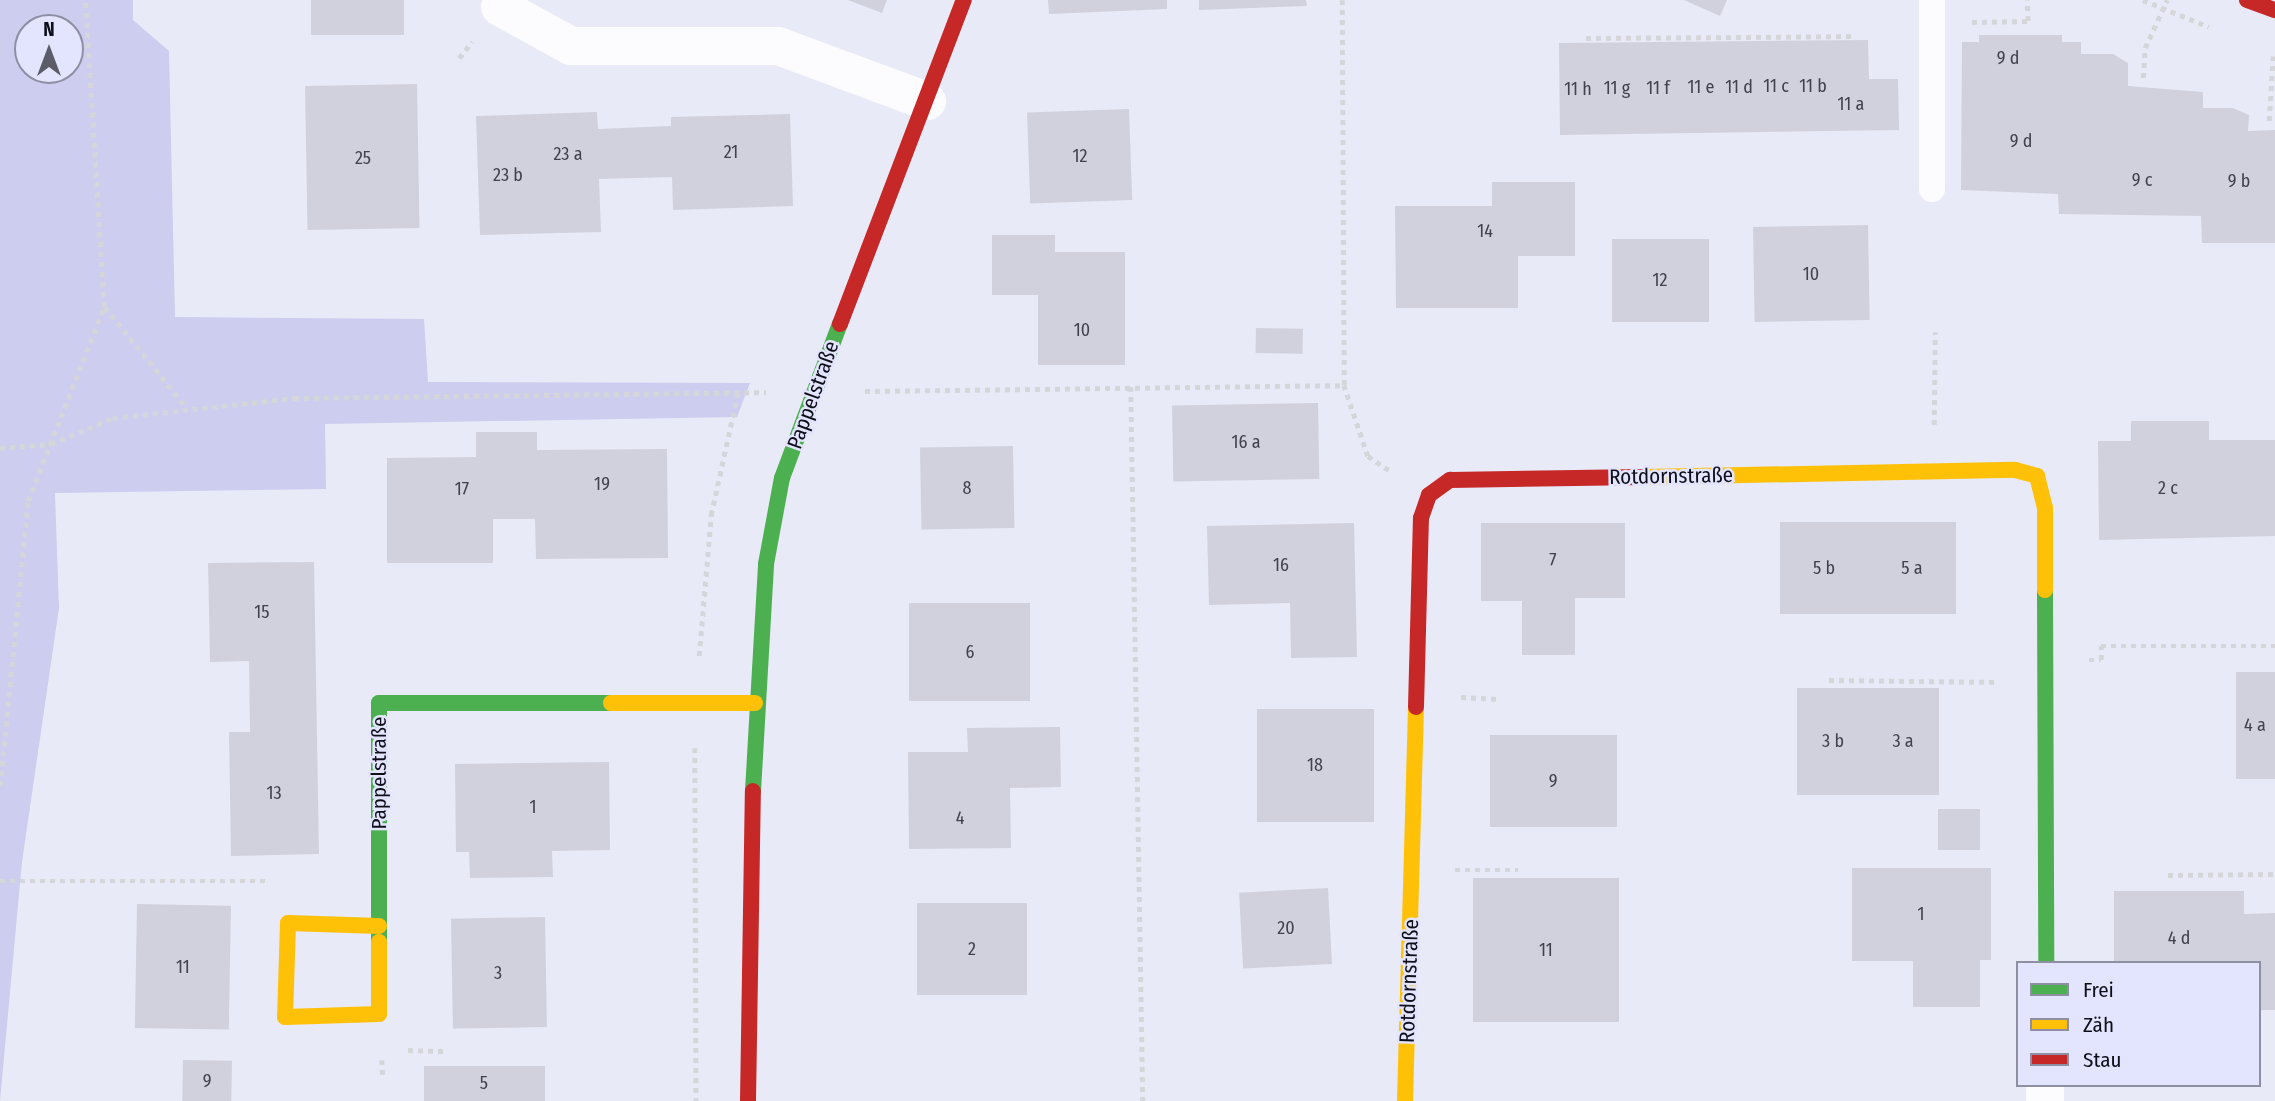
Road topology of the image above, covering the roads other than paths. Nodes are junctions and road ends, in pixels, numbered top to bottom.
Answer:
1 (964, 0) edge
2 (2247, 0) edge
3 (500, 7) dead end
4 (2275, 10) edge
5 (1932, 11) edge
6 (927, 101) junction
7 (1933, 189) dead end
8 (755, 703) junction
9 (379, 926) junction
10 (2046, 961) edge
11 (748, 1101) edge
12 (1405, 1101) edge

1 - 6 street, Pappelstraße
2 - 4 street
3 - 6 street
5 - 7 lane
6 - 8 street, Pappelstraße
8 - 9 street, Pappelstraße
8 - 11 street, Pappelstraße
9 - 9 street, Pappelstraße
10 - 12 street, Rotdornstraße

